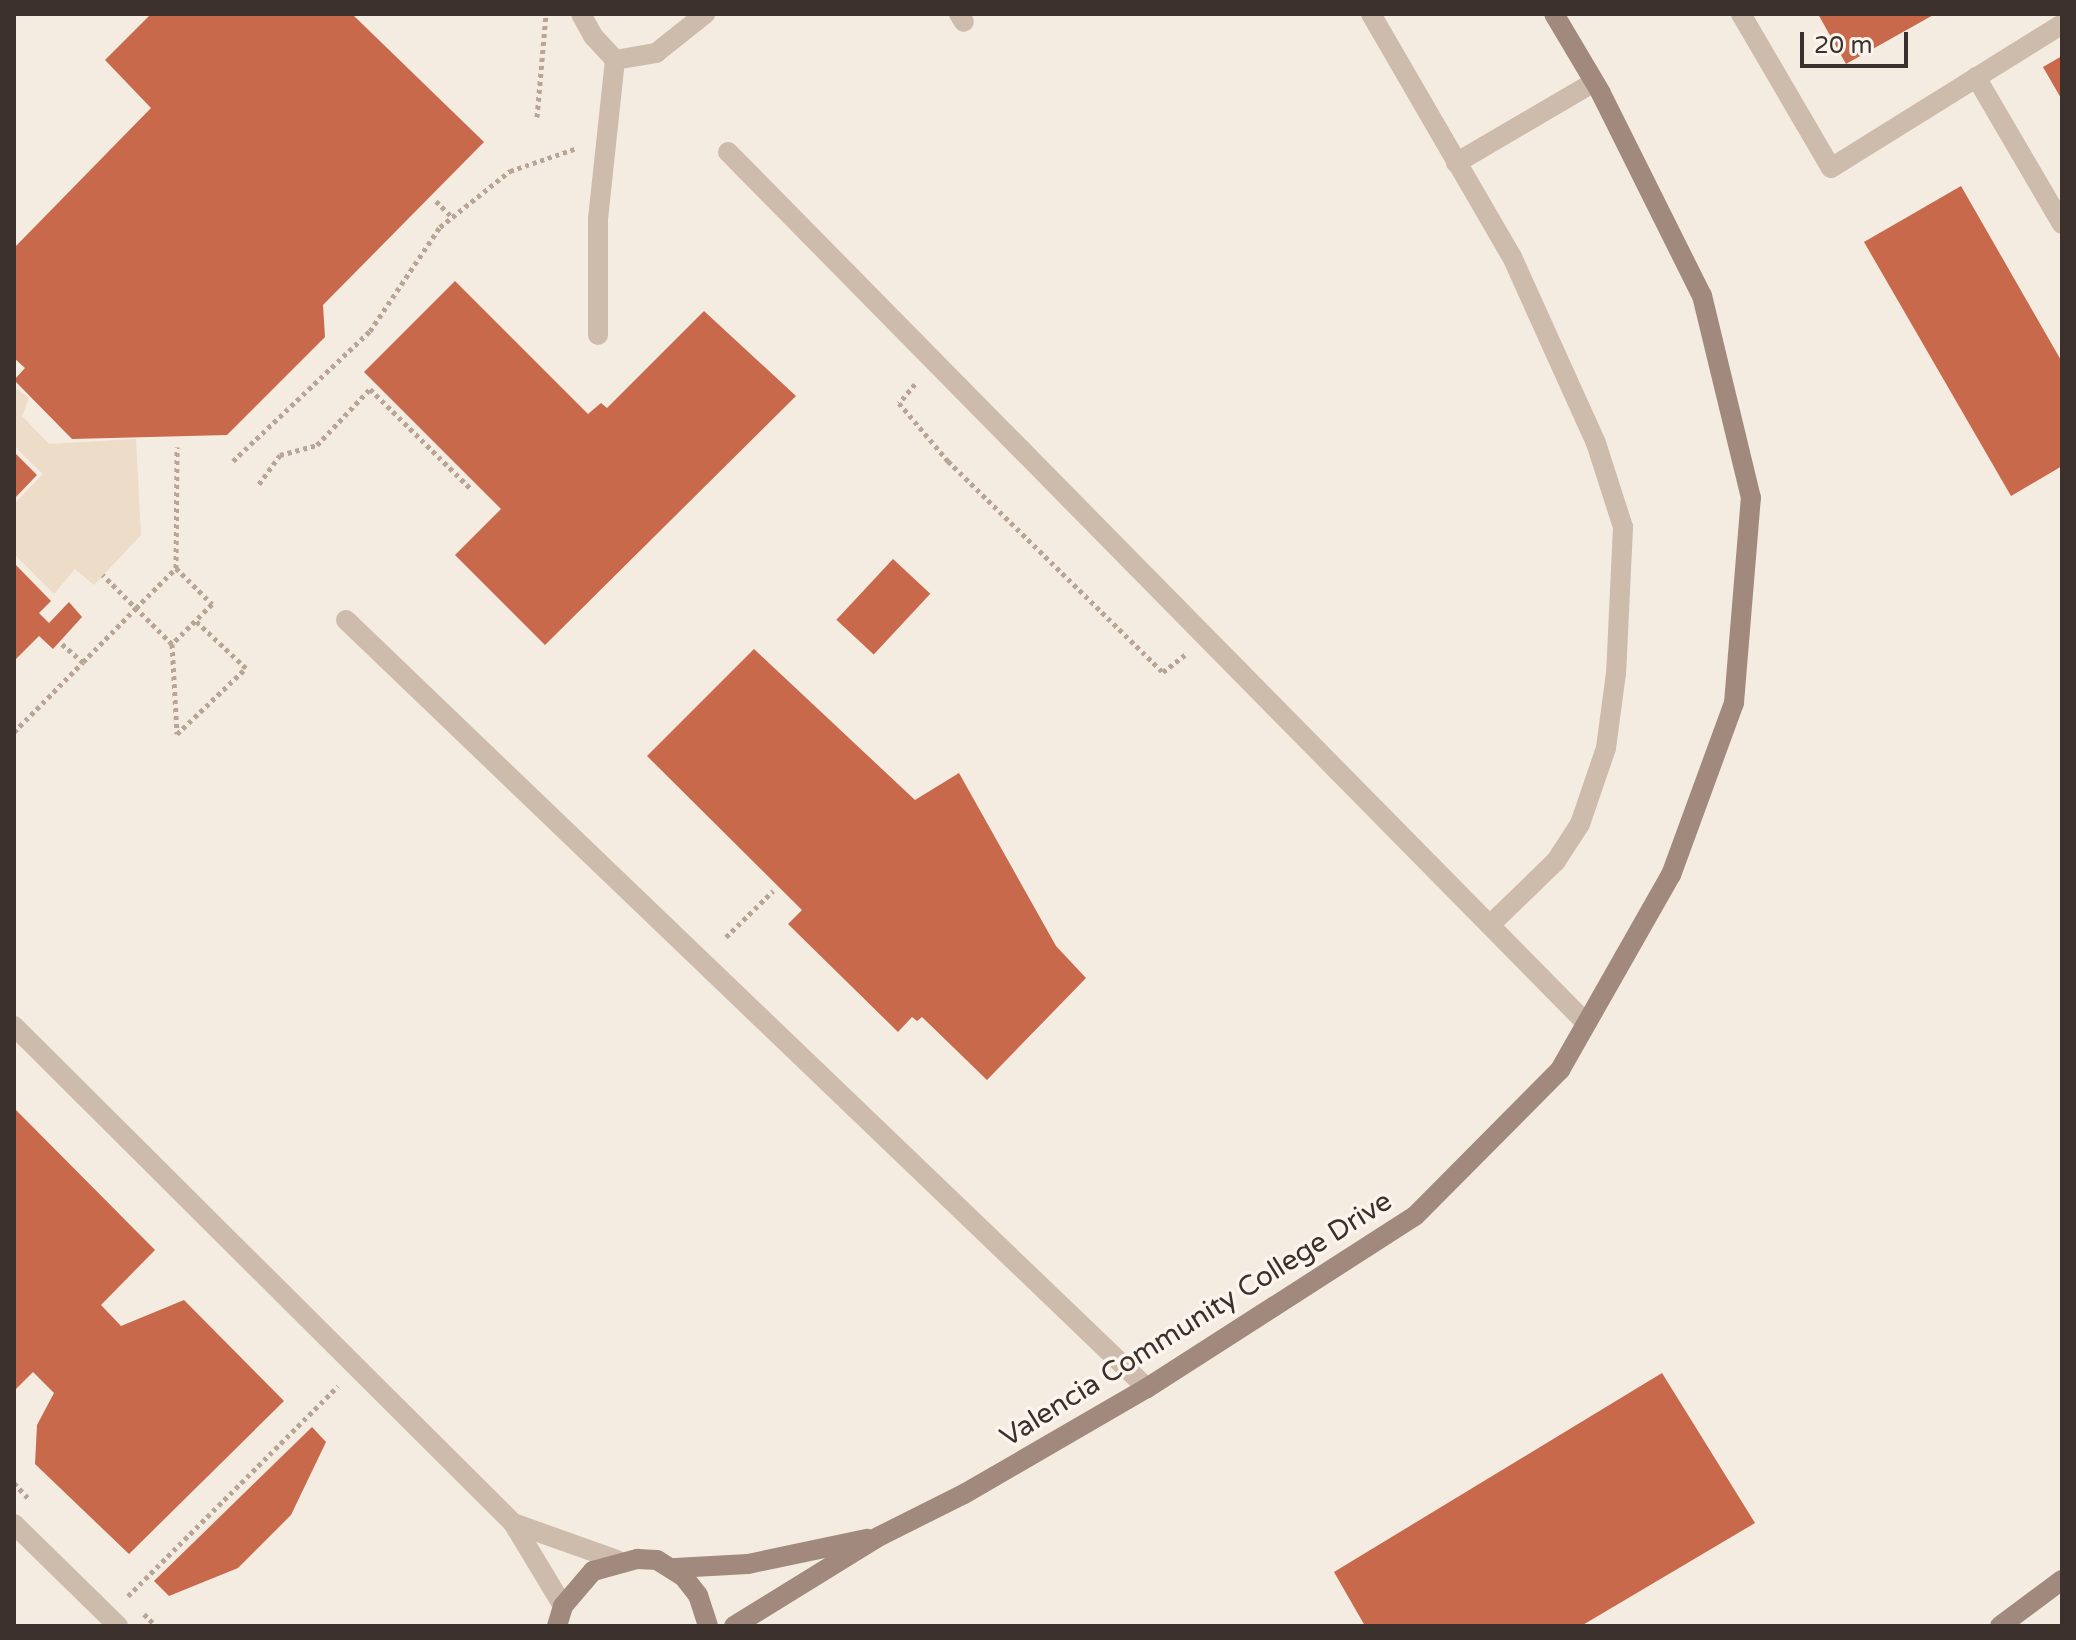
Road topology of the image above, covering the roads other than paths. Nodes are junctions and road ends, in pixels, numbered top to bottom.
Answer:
1 (581, 14) edge
2 (705, 14) edge
3 (1371, 14) edge
4 (1554, 14) edge
5 (1741, 14) edge
6 (2062, 24) edge
7 (615, 60) junction
8 (1976, 77) junction
9 (1594, 82) junction
10 (728, 152) dead end
11 (1456, 163) junction
12 (2060, 216) edge
13 (598, 335) dead end
14 (346, 620) dead end
15 (1490, 925) junction
16 (1586, 1023) junction
17 (14, 1026) edge
18 (1147, 1388) junction
19 (513, 1523) junction
20 (14, 1524) edge
21 (878, 1537) junction
22 (617, 1560) junction
23 (675, 1568) junction
24 (2062, 1580) edge
25 (560, 1616) edge
26 (118, 1626) edge
27 (708, 1626) edge
28 (734, 1626) edge
29 (2000, 1626) edge

1 - 7 street
2 - 7 street
3 - 11 street
4 - 9 street, Valencia Community College Drive
5 - 8 street
6 - 8 street
7 - 13 street
8 - 12 street
9 - 11 street
9 - 16 street, Valencia Community College Drive
10 - 15 street
11 - 15 street
14 - 18 street
15 - 16 street
16 - 18 street, Valencia Community College Drive
17 - 19 street
18 - 21 street, Valencia Community College Drive
19 - 22 street
19 - 25 street
20 - 26 street
21 - 23 street, Valencia Community College Drive
21 - 28 street, Valencia Community College Drive
22 - 23 street, Valencia Community College Drive
22 - 25 street
23 - 27 street
24 - 29 street

